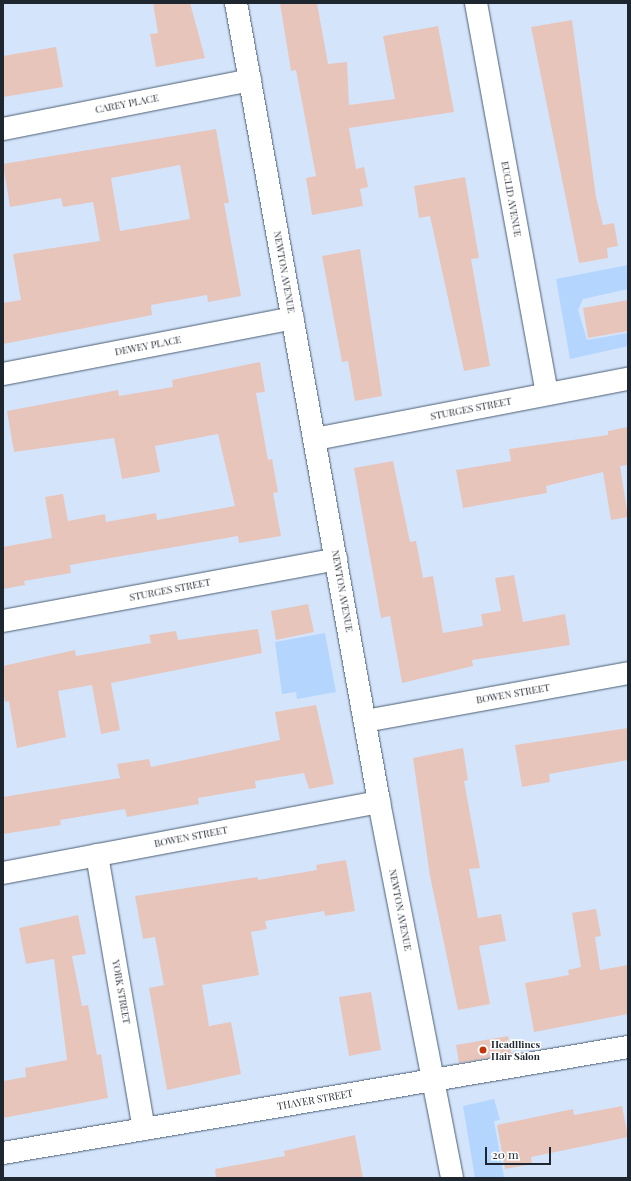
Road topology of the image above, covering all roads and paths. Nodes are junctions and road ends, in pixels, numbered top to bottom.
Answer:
1 (236, 3) edge
2 (476, 3) edge
3 (250, 80) junction
4 (3, 129) edge
5 (293, 318) junction
6 (3, 374) edge
7 (628, 379) edge
8 (547, 394) junction
9 (315, 439) junction
10 (336, 559) junction
11 (3, 621) edge
12 (628, 673) edge
13 (365, 721) junction
14 (379, 802) junction
15 (97, 855) junction
16 (3, 873) edge
17 (628, 1047) edge
18 (435, 1080) junction
19 (144, 1129) junction
20 (3, 1154) edge
21 (452, 1178) edge

1 - 3 street, NEWTON AVENUE
2 - 8 street, EUCLID AVENUE
3 - 4 street, CAREY PLACE
3 - 5 street, NEWTON AVENUE
5 - 6 street, DEWEY PLACE
5 - 9 street, NEWTON AVENUE
7 - 8 street, STURGES STREET
8 - 9 street, STURGES STREET
9 - 10 street, NEWTON AVENUE
10 - 11 street, STURGES STREET
10 - 13 street, NEWTON AVENUE
12 - 13 street, BOWEN STREET
13 - 14 street, NEWTON AVENUE
14 - 15 street, BOWEN STREET
14 - 18 street, NEWTON AVENUE
15 - 16 street, BOWEN STREET
15 - 19 street, YORK STREET
17 - 18 street, THAYER STREET
18 - 19 street, THAYER STREET
18 - 21 street, NEWTON AVENUE
19 - 20 street, THAYER STREET

